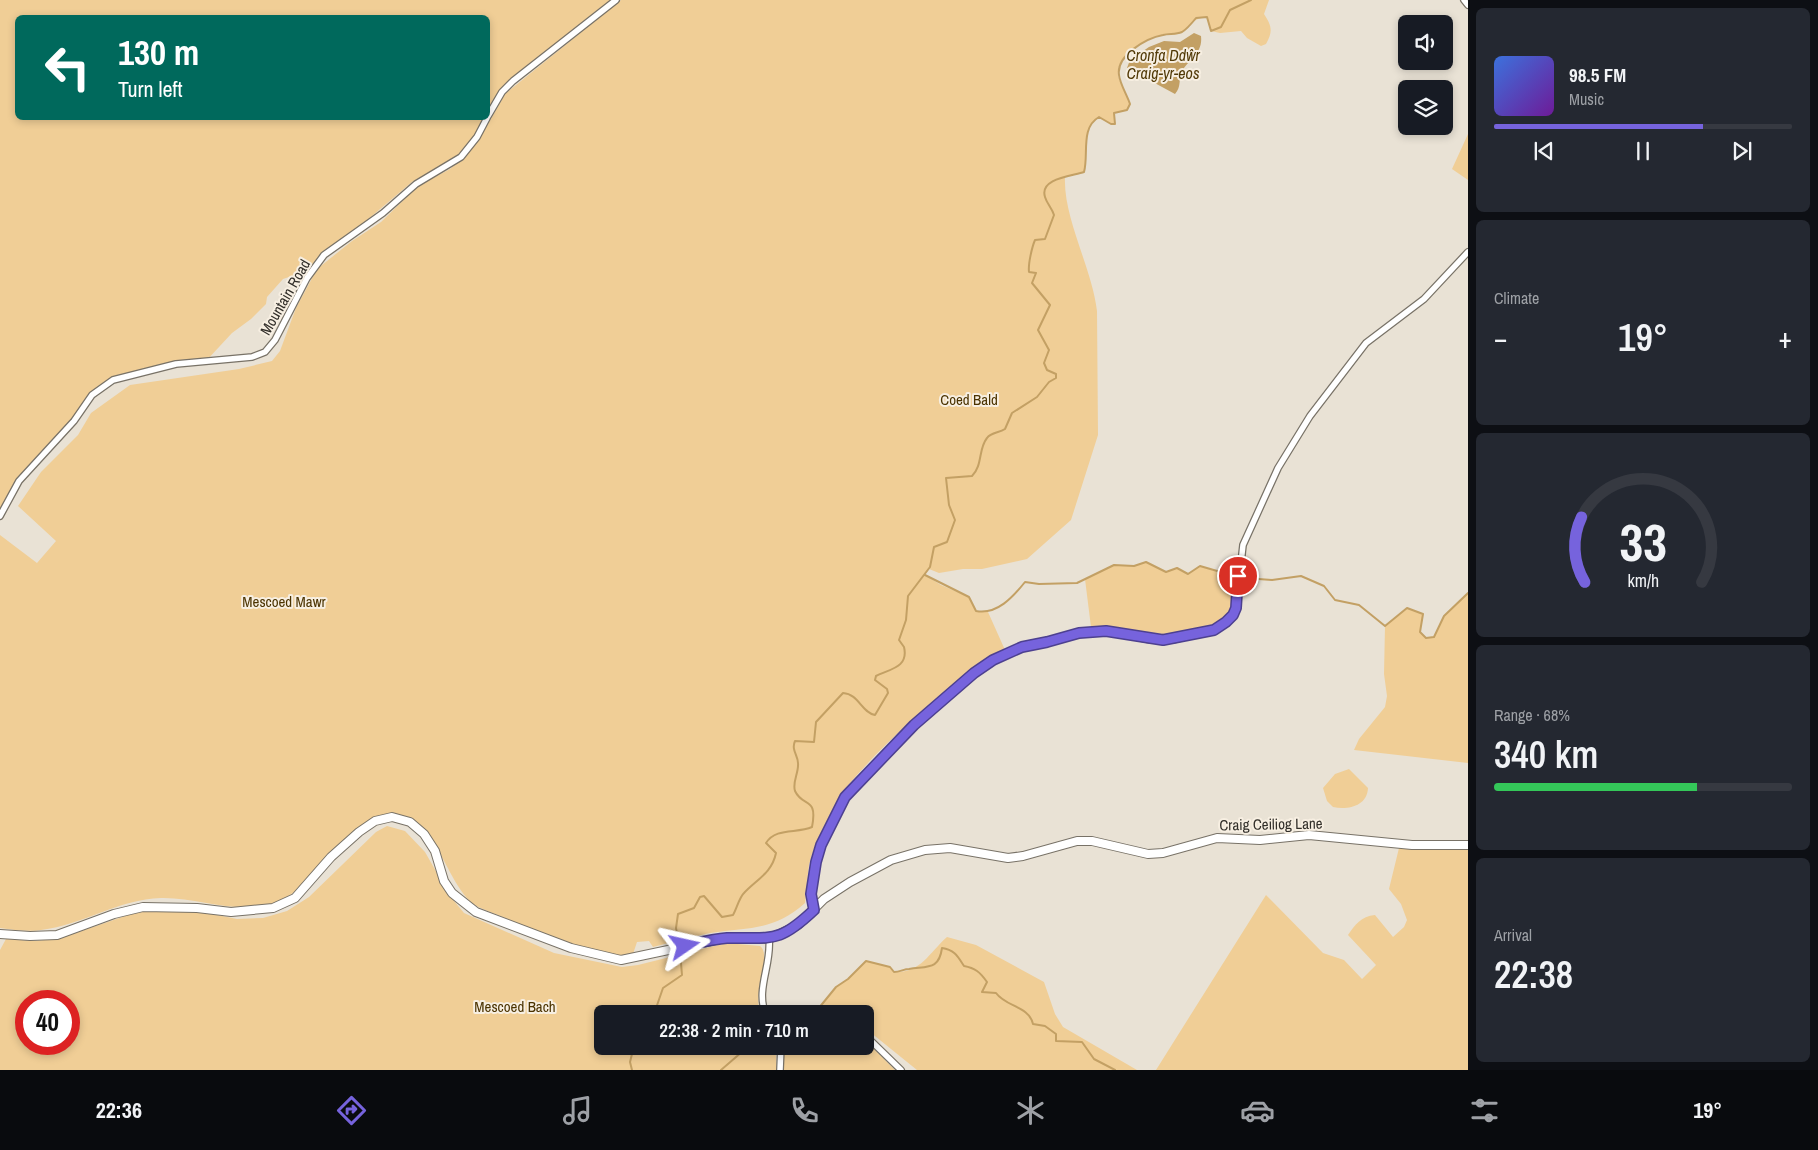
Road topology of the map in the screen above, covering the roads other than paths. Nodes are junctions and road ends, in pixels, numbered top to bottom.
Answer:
1 (616, 0) edge
2 (1464, 0) edge
3 (1468, 5) edge
4 (490, 112) edge
5 (486, 120) edge
6 (1468, 252) edge
7 (0, 516) edge
8 (1468, 845) edge
9 (814, 910) junction
10 (0, 934) edge
11 (769, 939) junction
12 (763, 1005) edge
13 (874, 1044) edge
14 (780, 1055) edge
15 (780, 1070) edge
16 (901, 1070) edge

1 - 4 street, Mountain Road
2 - 3 street
5 - 7 street, Mountain Road
6 - 9 street
8 - 9 street, Craig Ceiliog Lane
9 - 11 street, Craig Ceiliog Lane
10 - 11 street
11 - 12 street
13 - 16 street
14 - 15 street

